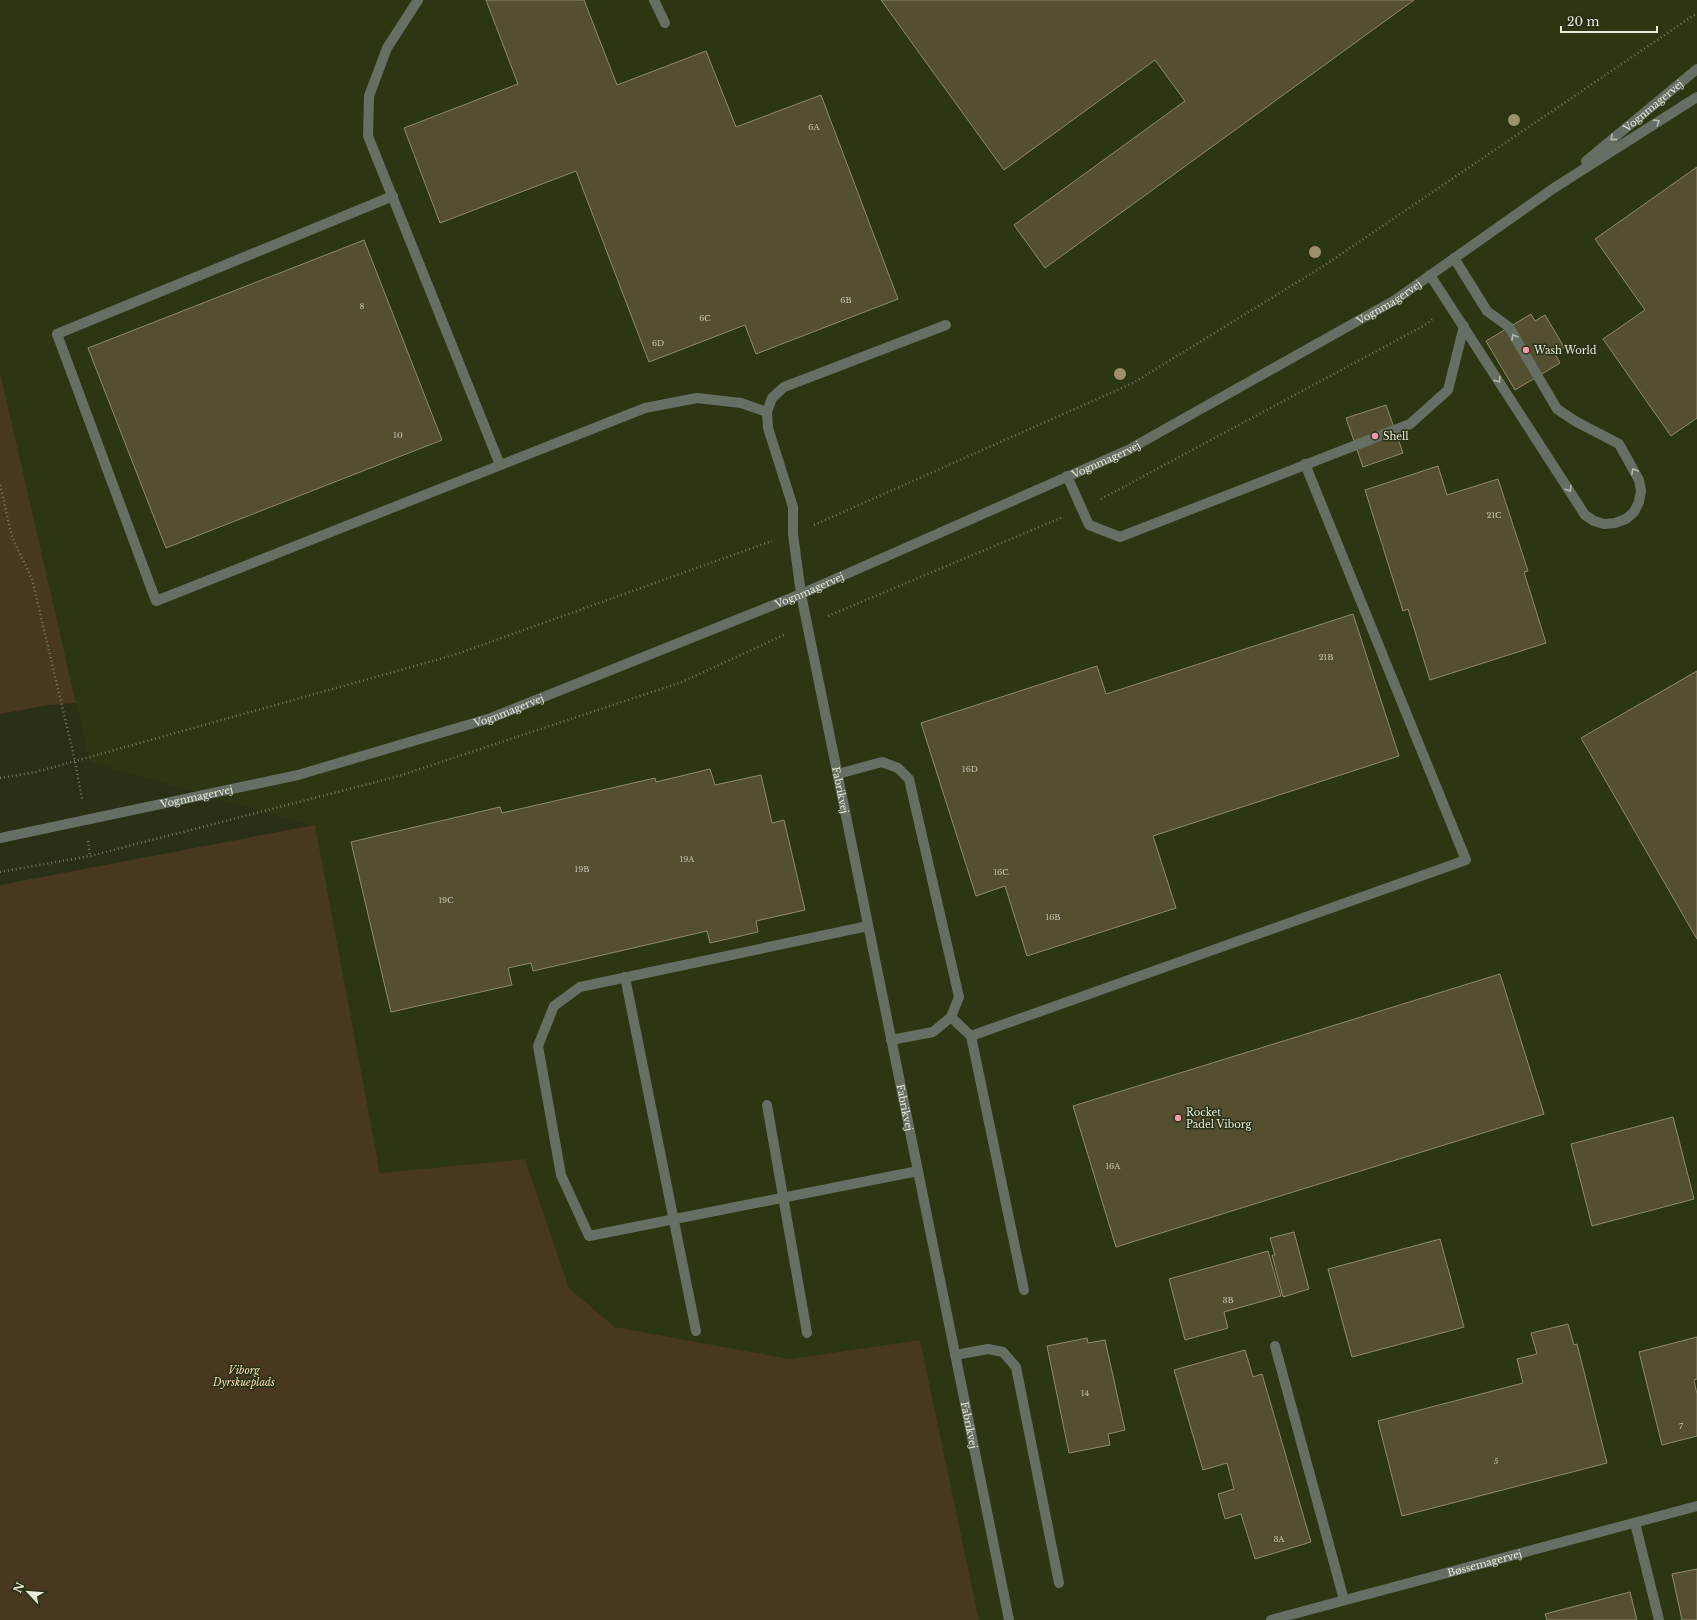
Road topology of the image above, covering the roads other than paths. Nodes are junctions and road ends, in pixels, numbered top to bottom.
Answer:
1 (418, 0) edge
2 (654, 0) edge
3 (665, 23) dead end
4 (1697, 69) edge
5 (1697, 97) edge
6 (1554, 188) junction
7 (392, 196) junction
8 (1454, 258) junction
9 (1430, 275) junction
10 (946, 325) dead end
11 (1464, 326) junction
12 (766, 412) junction
13 (1306, 464) junction
14 (500, 465) junction
15 (1067, 476) junction
16 (801, 594) junction
17 (838, 774) junction
18 (0, 838) edge
19 (868, 926) junction
20 (625, 977) junction
21 (951, 1017) junction
22 (971, 1036) junction
23 (892, 1040) junction
24 (767, 1105) dead end
25 (918, 1171) junction
26 (783, 1198) junction
27 (674, 1220) junction
28 (1024, 1290) dead end
29 (696, 1330) dead end
30 (807, 1333) dead end
31 (1275, 1346) dead end
32 (955, 1355) junction
33 (1697, 1506) edge
34 (1634, 1523) junction
35 (1059, 1583) dead end
36 (1344, 1600) junction
37 (1009, 1620) edge
38 (1271, 1620) edge
39 (1659, 1620) edge

1 - 7 street
2 - 3 street
4 -> 6 street, Vognmagervej
6 -> 5 street, Vognmagervej
6 - 8 street, Vognmagervej
7 - 14 street
7 - 14 street
8 - 9 street, Vognmagervej
11 -> 8 street
9 - 11 street
9 - 15 street, Vognmagervej
10 - 12 street
11 - 13 street
12 - 14 street
12 - 16 street, Fabrikvej
13 - 15 street
13 - 22 street
15 - 16 street, Vognmagervej
16 - 17 street, Fabrikvej
16 - 18 street, Vognmagervej
17 - 19 street, Fabrikvej
17 - 21 street
19 - 20 street
19 - 23 street, Fabrikvej
20 - 27 street
20 - 27 street
21 - 22 street
21 - 23 street
22 - 28 street
23 - 25 street, Fabrikvej
24 - 26 street
25 - 26 street
25 - 32 street, Fabrikvej
26 - 27 street
26 - 30 street
27 - 29 street
31 - 36 street
32 - 35 street
32 - 37 street, Fabrikvej
33 - 34 street, Bøssemagervej
34 - 36 street, Bøssemagervej
34 - 39 street
36 - 38 street, Bøssemagervej

